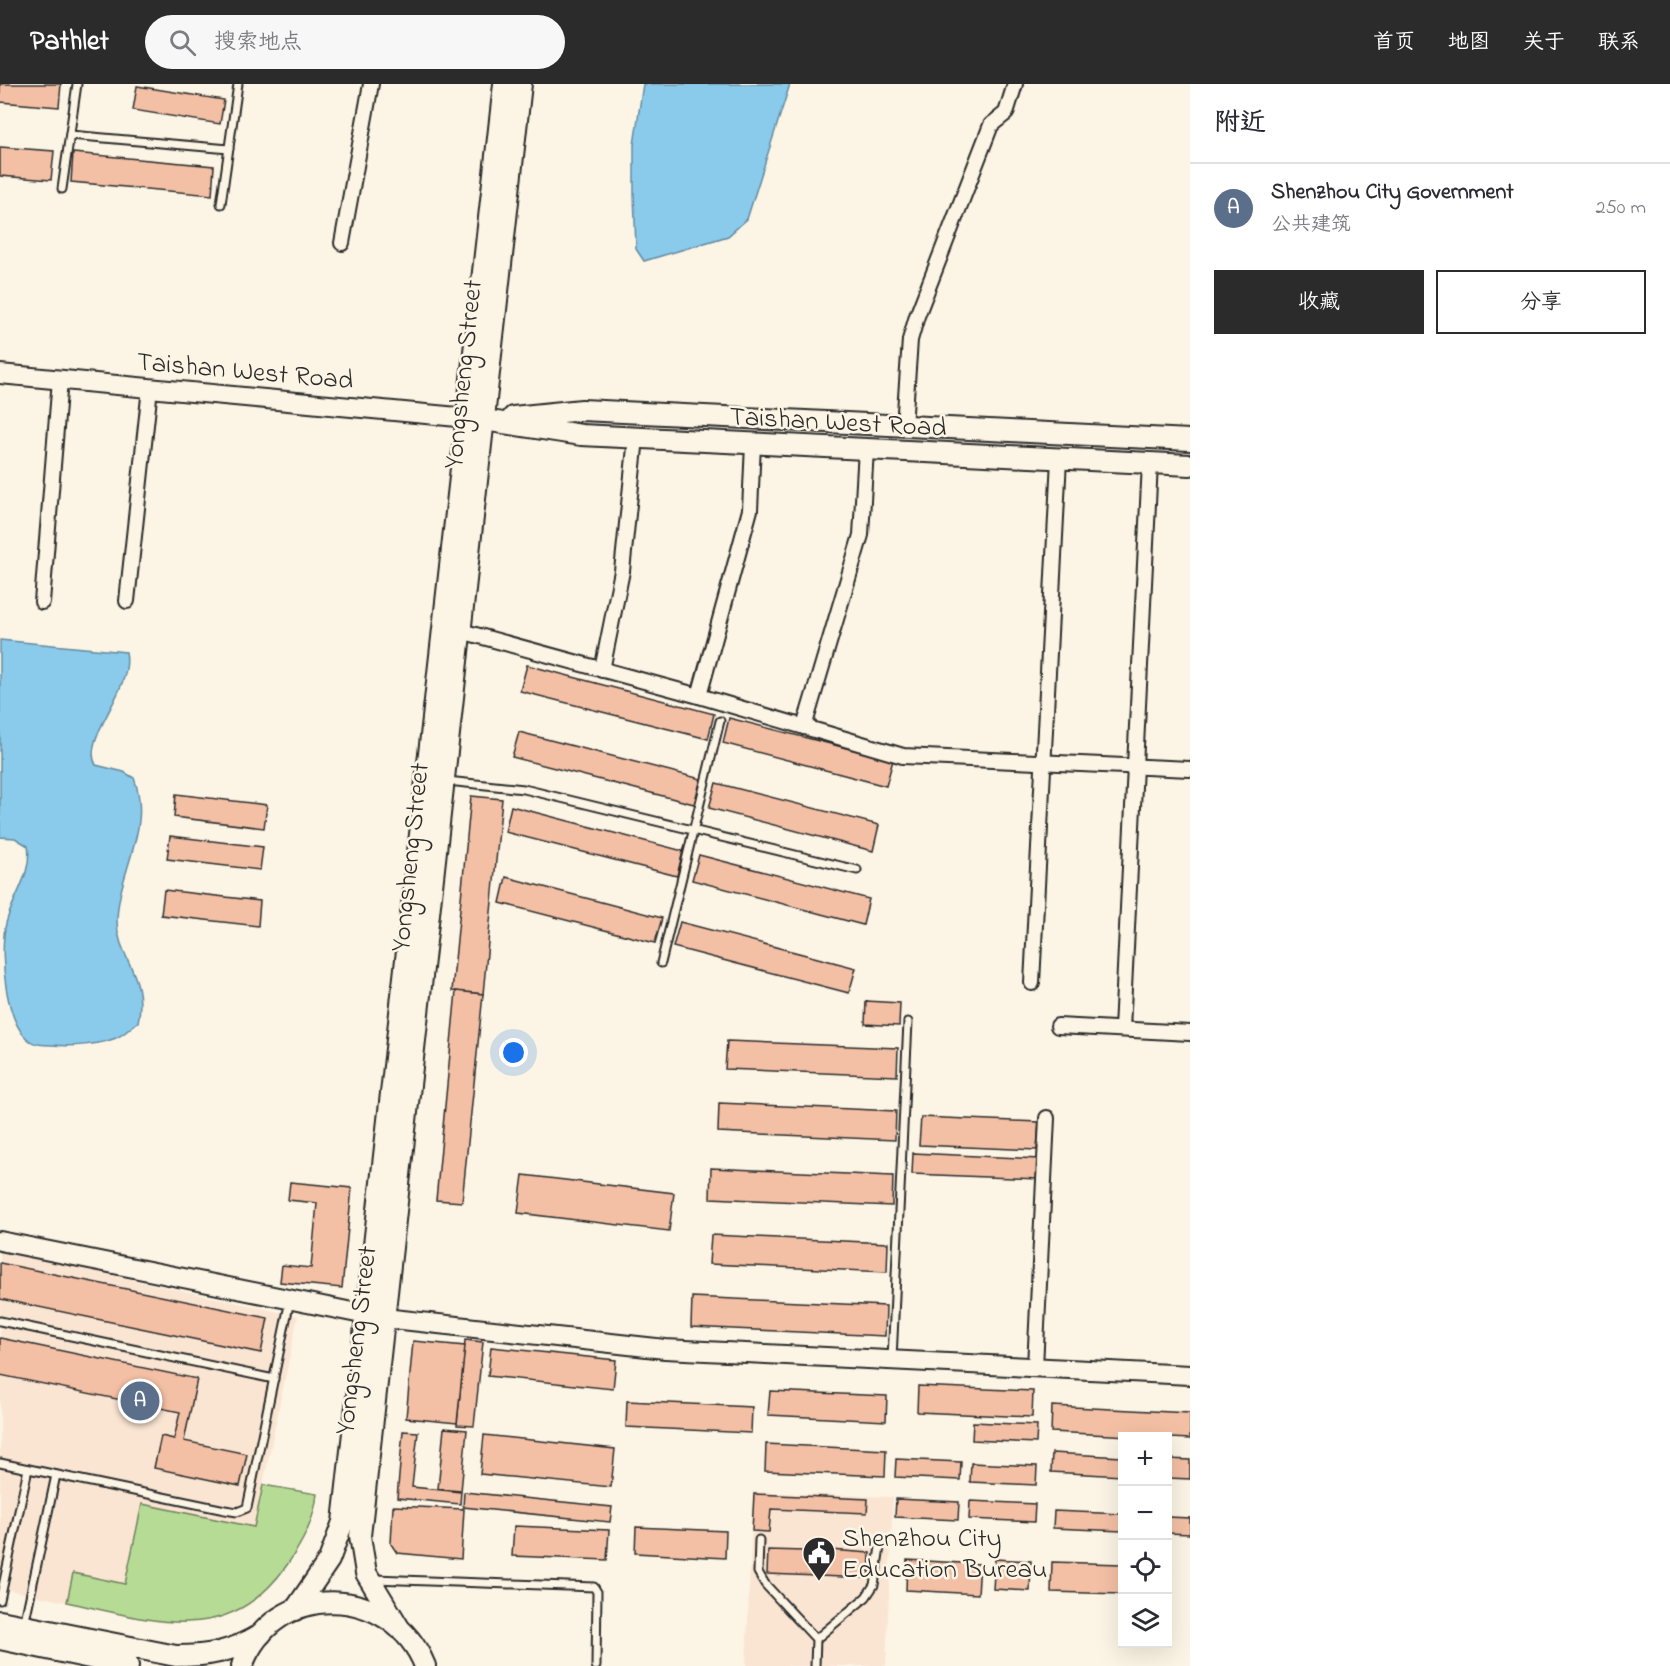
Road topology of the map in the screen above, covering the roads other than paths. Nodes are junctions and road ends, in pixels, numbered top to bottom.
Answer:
1 (77, 84) edge
2 (238, 84) edge
3 (371, 84) edge
4 (504, 84) edge
5 (521, 84) edge
6 (1015, 84) edge
7 (70, 135) junction
8 (229, 149) junction
9 (62, 189) dead end
10 (221, 204) dead end
11 (342, 243) dead end
12 (0, 374) edge
13 (60, 379) junction
14 (150, 388) junction
15 (476, 419) junction
16 (904, 426) junction
17 (636, 438) junction
18 (1190, 440) edge
19 (753, 444) junction
20 (866, 450) junction
21 (1059, 459) junction
22 (1150, 463) junction
23 (1190, 465) edge
24 (127, 601) dead end
25 (42, 602) dead end
26 (461, 631) junction
27 (602, 670) junction
28 (699, 696) junction
29 (720, 721) dead end
30 (804, 727) junction
31 (1044, 763) junction
32 (1135, 766) junction
33 (1190, 769) edge
34 (444, 781) junction
35 (694, 830) junction
36 (857, 870) dead end
37 (661, 963) dead end
38 (1032, 983) dead end
39 (908, 1022) dead end
40 (1058, 1026) dead end
41 (1122, 1029) junction
42 (1190, 1033) edge
43 (1047, 1118) dead end
44 (0, 1241) edge
45 (290, 1299) junction
46 (376, 1317) junction
47 (0, 1321) edge
48 (892, 1360) junction
49 (1035, 1367) junction
50 (1190, 1375) edge
51 (274, 1379) junction
52 (0, 1463) edge
53 (28, 1469) junction
54 (56, 1475) junction
55 (759, 1540) dead end
56 (880, 1547) dead end
57 (369, 1578) junction
58 (0, 1600) edge
59 (295, 1610) junction
60 (0, 1621) edge
61 (23, 1626) junction
62 (404, 1633) junction
63 (261, 1634) junction
64 (0, 1639) edge
65 (816, 1639) junction
66 (128, 1666) edge
67 (242, 1666) edge
68 (425, 1666) edge
69 (436, 1666) edge
70 (596, 1666) edge
71 (815, 1666) edge

1 - 7 lane
2 - 8 lane
3 - 11 street
4 - 15 main road, Yongsheng Street
5 - 15 main road, Yongsheng Street
6 - 16 street
7 - 8 lane
7 - 9 lane
8 - 10 lane
12 - 13 street, Taishan West Road
13 - 14 street, Taishan West Road
13 - 25 street
14 - 15 street, Taishan West Road
14 - 24 street
15 - 16 main road, Taishan West Road
15 - 17 main road, Taishan West Road
15 - 26 main road, Yongsheng Street
15 - 46 main road, Yongsheng Street
16 - 18 main road, Taishan West Road
17 - 19 main road, Taishan West Road
17 - 27 street
19 - 20 main road, Taishan West Road
19 - 28 street
20 - 21 main road, Taishan West Road
20 - 30 street
21 - 22 main road, Taishan West Road
21 - 31 street
22 - 23 main road, Taishan West Road
22 - 32 street
26 - 27 street
26 - 34 main road, Yongsheng Street
27 - 28 street
28 - 30 street
29 - 35 lane
30 - 31 street
31 - 32 street
31 - 38 street
32 - 33 street
32 - 41 street
34 - 35 lane
34 - 46 main road, Yongsheng Street
35 - 36 lane
35 - 37 lane
39 - 48 lane
40 - 41 street
41 - 42 street
43 - 49 street
44 - 45 street
45 - 46 street
45 - 51 lane
46 - 48 street
46 - 57 main road, Yongsheng Street
46 - 59 main road, Yongsheng Street
47 - 51 lane
48 - 49 street
49 - 50 street
51 - 54 lane
52 - 53 lane
53 - 54 lane
53 - 58 lane
54 - 61 lane
55 - 65 lane
56 - 65 lane
57 - 62 main road, Yongsheng Street
57 - 70 lane
59 - 62 main road
59 - 63 main road
60 - 61 main road
61 - 63 main road
62 - 68 main road
62 - 69 main road
63 - 67 main road
64 - 66 main road
65 - 71 lane

